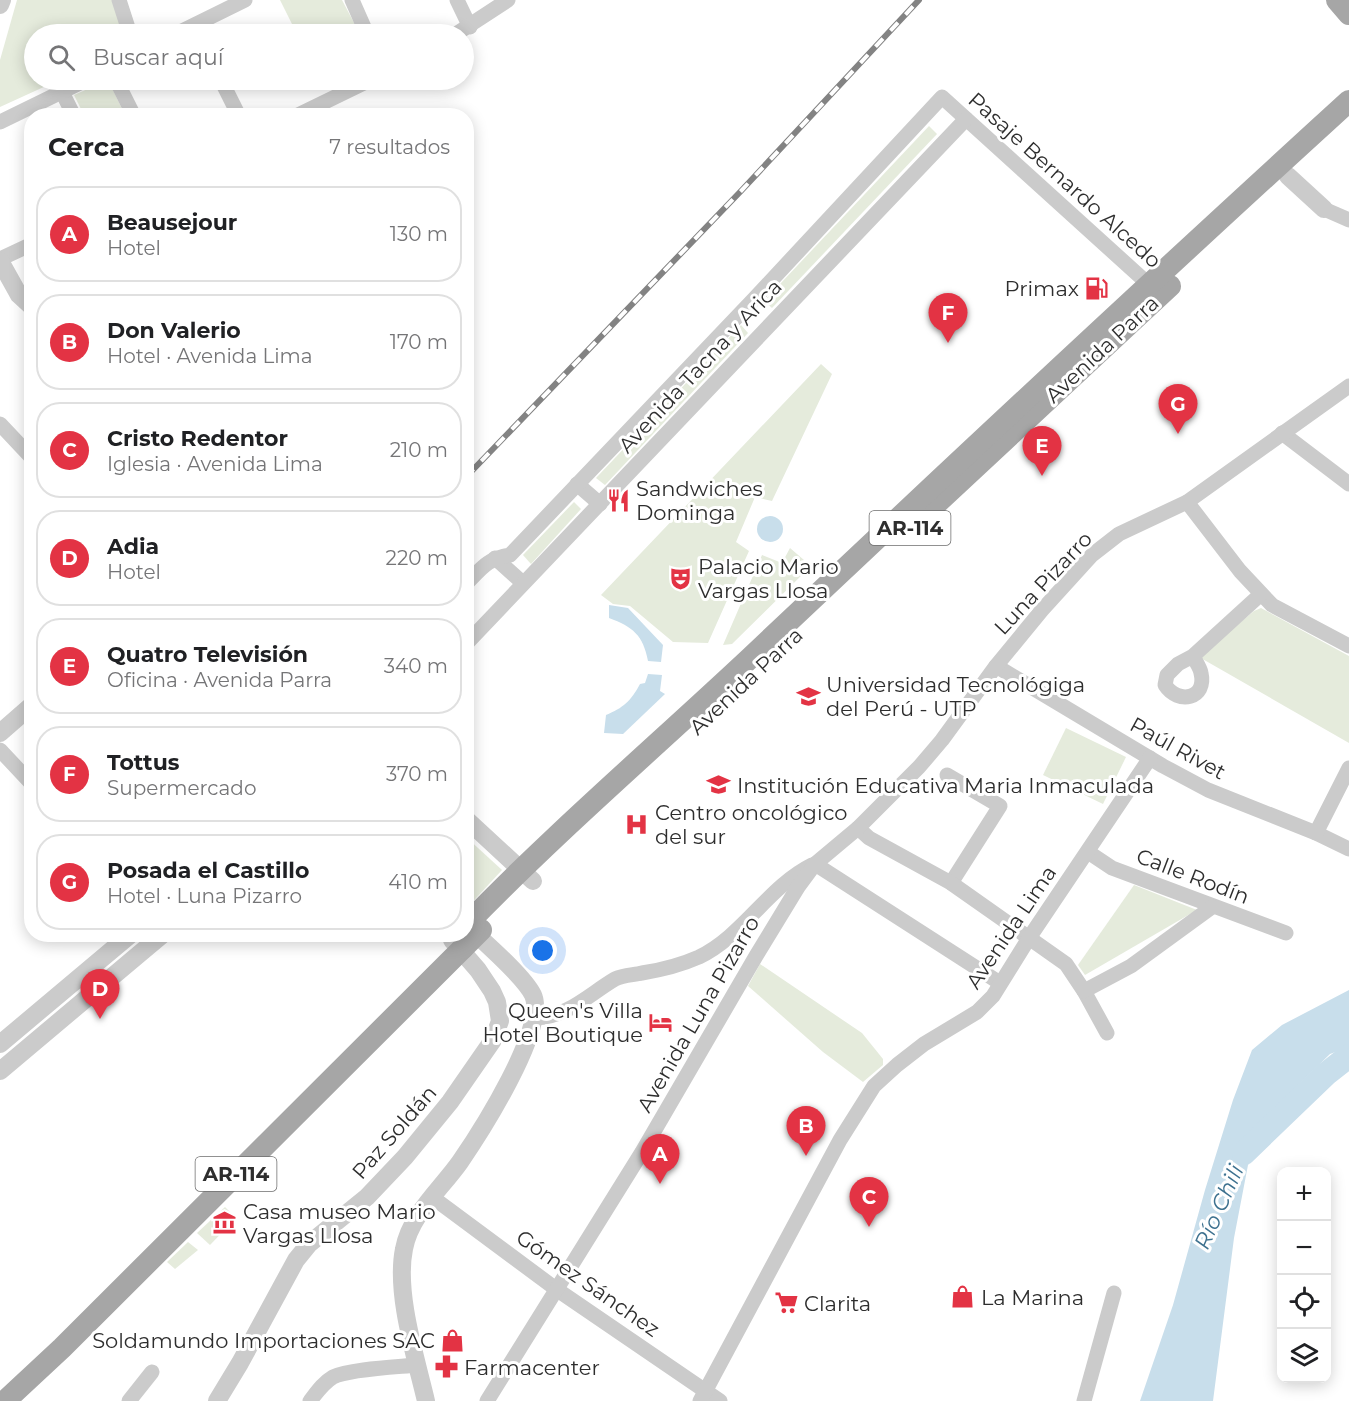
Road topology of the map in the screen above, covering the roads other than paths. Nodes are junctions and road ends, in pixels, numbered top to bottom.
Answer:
1 (2, 0) edge
2 (119, 0) edge
3 (352, 0) edge
4 (457, 0) edge
5 (508, 0) edge
6 (1337, 0) edge
7 (242, 1) edge
8 (0, 5) edge
9 (1349, 14) edge
10 (127, 24) edge
11 (206, 24) edge
12 (363, 24) edge
13 (462, 24) edge
14 (473, 24) edge
15 (66, 90) edge
16 (121, 90) edge
17 (226, 90) edge
18 (349, 90) edge
19 (62, 92) junction
20 (942, 97) joint
21 (1349, 101) edge
22 (29, 108) edge
23 (70, 108) edge
24 (130, 108) edge
25 (235, 108) edge
26 (312, 108) edge
27 (24, 110) edge
28 (966, 119) junction
29 (1349, 120) edge
30 (0, 122) edge
31 (1283, 171) junction
32 (1324, 209) joint
33 (1349, 220) edge
34 (24, 248) edge
35 (0, 260) edge
36 (1155, 290) junction
37 (24, 300) edge
38 (747, 307) junction
39 (768, 326) junction
40 (1349, 386) edge
41 (3, 433) edge
42 (1282, 433) junction
43 (24, 451) edge
44 (577, 484) junction
45 (1349, 484) edge
46 (1187, 502) junction
47 (600, 504) junction
48 (495, 558) junction
49 (474, 576) edge
50 (523, 583) junction
51 (1261, 594) junction
52 (474, 635) edge
53 (1349, 646) edge
54 (1192, 656) dead end
55 (996, 666) junction
56 (24, 712) edge
57 (0, 733) edge
58 (0, 750) edge
59 (1150, 758) junction
60 (1349, 768) edge
61 (947, 775) dead end
62 (24, 776) edge
63 (474, 826) edge
64 (858, 828) junction
65 (1316, 833) junction
66 (1349, 849) edge
67 (1088, 852) junction
68 (815, 864) junction
69 (527, 875) junction
70 (951, 883) junction
71 (1212, 907) junction
72 (474, 925) edge
73 (1286, 933) dead end
74 (1029, 938) junction
75 (121, 942) edge
76 (153, 942) edge
77 (456, 942) edge
78 (468, 942) edge
79 (474, 942) edge
80 (1000, 984) junction
81 (1084, 991) junction
82 (535, 1018) junction
83 (1107, 1033) dead end
84 (0, 1044) edge
85 (0, 1071) edge
86 (432, 1197) junction
87 (556, 1288) junction
88 (1114, 1293) dead end
89 (417, 1365) junction
90 (152, 1372) dead end
91 (3, 1391) edge
92 (703, 1396) edge
93 (129, 1401) edge
94 (217, 1401) edge
95 (310, 1401) edge
96 (426, 1401) edge
97 (487, 1401) edge
98 (720, 1401) edge
99 (1084, 1401) edge

1 - 8 street
2 - 10 street
3 - 12 street
4 - 13 street
5 - 14 street
6 - 9 main road
7 - 11 street
15 - 19 street
16 - 24 street
17 - 25 street
18 - 26 street
19 - 22 street
19 - 23 street
20 - 28 street, Pasaje Bernardo Alcedo
20 - 38 street, Avenida Tacna y Arica
21 - 31 main road, Avenida Parra / AR-114
27 - 30 street
28 - 36 street, Pasaje Bernardo Alcedo
28 - 39 street, Avenida Tacna y Arica
29 - 31 main road, Avenida Parra / AR-114
31 - 32 street
31 - 36 main road, Avenida Parra / AR-114
32 - 33 street
34 - 35 street
35 - 37 street
36 - 69 main road, Avenida Parra / AR-114
38 - 39 street
38 - 44 street, Avenida Tacna y Arica
39 - 47 street, Avenida Tacna y Arica
40 - 42 street, Luna Pizarro
41 - 43 street
42 - 45 street
42 - 46 street, Luna Pizarro
44 - 47 street
44 - 48 street, Avenida Tacna y Arica
46 - 51 street
46 - 55 street, Luna Pizarro
47 - 50 street, Avenida Tacna y Arica
48 - 49 street, Avenida Tacna y Arica
48 - 50 street
50 - 52 street, Avenida Tacna y Arica
51 - 53 street
51 - 54 street
55 - 59 street, Paúl Rivet
55 - 64 street, Luna Pizarro
56 - 57 street
58 - 62 street
59 - 65 street, Paúl Rivet
59 - 67 street, Avenida Lima
60 - 65 street
61 - 70 street
63 - 69 street
64 - 68 street, Luna Pizarro
64 - 70 street
65 - 66 street, Paúl Rivet
67 - 71 street, Calle Rodín
67 - 74 street, Avenida Lima
68 - 80 street
68 - 82 street
68 - 87 street, Avenida Luna Pizarro
69 - 72 main road, Avenida Parra / AR-114
70 - 74 street
71 - 73 street, Calle Rodín
71 - 81 street
74 - 80 street, Avenida Lima
74 - 81 street
75 - 84 street
76 - 85 street
77 - 91 main road, AR-114
78 - 94 street, Paz Soldán
79 - 82 street
80 - 92 street, Avenida Lima
81 - 83 street
82 - 86 street
86 - 87 street, Gómez Sánchez
86 - 89 street
87 - 92 street, Gómez Sánchez
87 - 97 street, Avenida Luna Pizarro
88 - 99 street
89 - 95 street
89 - 96 street
90 - 93 street
92 - 98 street, Gómez Sánchez

